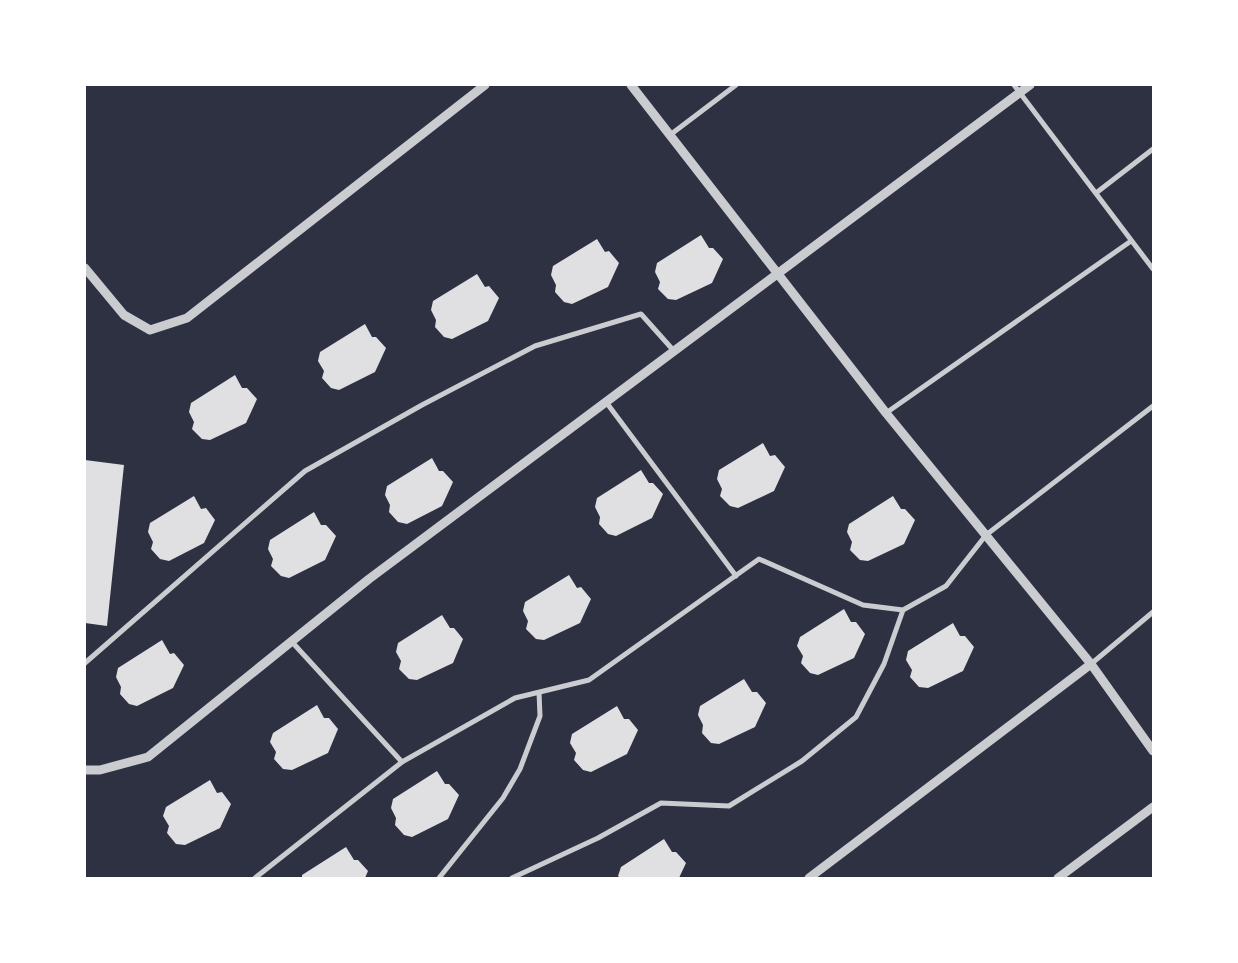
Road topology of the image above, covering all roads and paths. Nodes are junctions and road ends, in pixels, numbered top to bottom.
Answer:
1 (485, 85) edge
2 (631, 85) edge
3 (736, 85) edge
4 (1014, 85) edge
5 (1030, 85) edge
6 (1019, 93) junction
7 (670, 135) junction
8 (1153, 149) edge
9 (1096, 193) junction
10 (1131, 240) junction
11 (85, 268) edge
12 (1153, 269) edge
13 (778, 274) junction
14 (674, 351) junction
15 (606, 402) junction
16 (1153, 406) edge
17 (886, 413) junction
18 (986, 535) junction
19 (736, 576) junction
20 (903, 610) junction
21 (1153, 612) edge
22 (292, 642) junction
23 (85, 664) edge
24 (1092, 664) junction
25 (539, 692) junction
26 (1153, 751) edge
27 (402, 762) junction
28 (85, 770) edge
29 (1153, 807) edge
30 (255, 878) edge
31 (439, 878) edge
32 (512, 878) edge
33 (809, 878) edge
34 (1058, 878) edge

1 - 11 street
2 - 7 street
3 - 7 street
4 - 6 street
5 - 6 street
6 - 9 street
6 - 13 street
7 - 13 street
8 - 9 street
9 - 10 street
10 - 12 street
10 - 17 street
13 - 14 street
13 - 17 street
14 - 15 street
14 - 23 street
15 - 19 street
15 - 22 street
16 - 18 street
17 - 18 street
18 - 20 street
18 - 24 street
19 - 20 street
19 - 25 street
20 - 32 street
21 - 24 street
22 - 27 street
22 - 28 street
24 - 26 street
24 - 33 street
25 - 27 street
25 - 31 street
27 - 30 street
29 - 34 street

